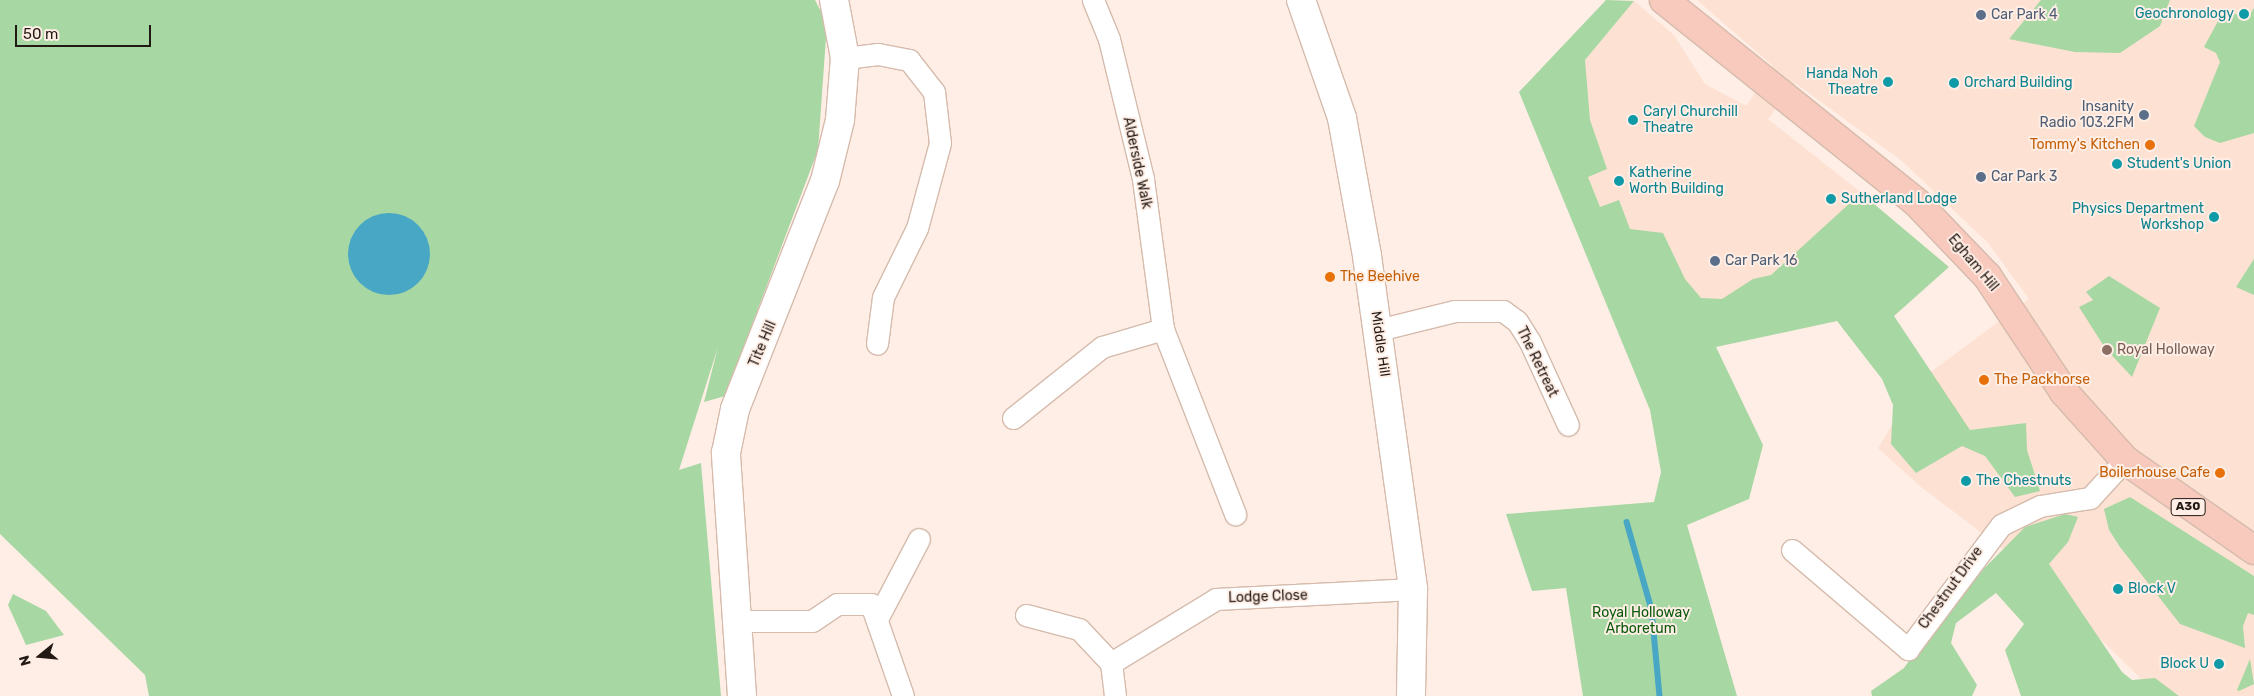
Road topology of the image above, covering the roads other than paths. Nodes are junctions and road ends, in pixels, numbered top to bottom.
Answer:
1 (834, 0) edge
2 (1093, 0) edge
3 (1301, 0) edge
4 (1664, 0) edge
5 (845, 58) junction
6 (1163, 329) junction
7 (1378, 330) junction
8 (877, 344) dead end
9 (1012, 418) dead end
10 (1568, 425) dead end
11 (2125, 460) junction
12 (1235, 514) dead end
13 (919, 538) dead end
14 (1792, 550) dead end
15 (2254, 550) edge
16 (1413, 590) junction
17 (1026, 615) dead end
18 (878, 617) junction
19 (736, 621) junction
20 (1111, 663) junction
21 (742, 696) edge
22 (903, 696) edge
23 (1116, 696) edge
24 (1411, 696) edge

1 - 5 street, Tite Hill
2 - 6 street, Alderside Walk
3 - 7 street, Middle Hill
4 - 11 main road, Egham Hill / A30
5 - 8 street
5 - 19 street, Tite Hill
6 - 9 street
6 - 12 street, Alderside Walk
7 - 10 street, The Retreat
7 - 16 street, Middle Hill
11 - 14 street, Chestnut Drive
11 - 15 main road, Egham Hill / A30
13 - 18 street
16 - 20 street, Lodge Close
16 - 24 street, Middle Hill
17 - 20 street
18 - 19 street
18 - 22 street
19 - 21 street, Tite Hill
20 - 23 street

